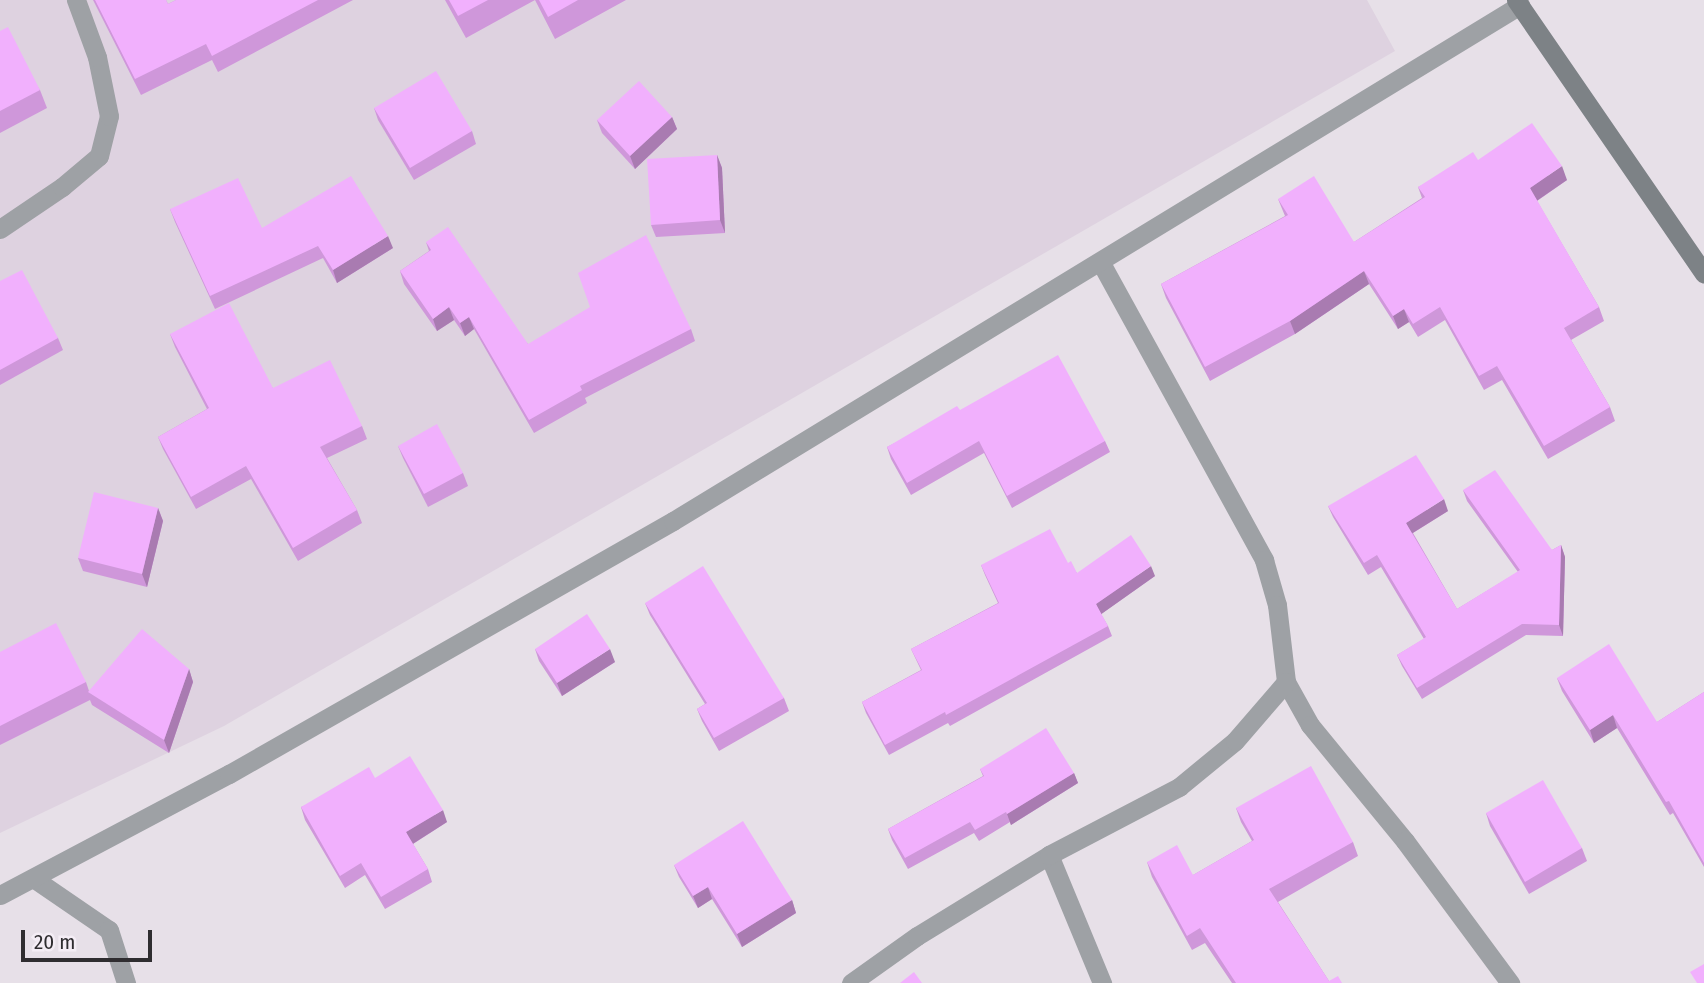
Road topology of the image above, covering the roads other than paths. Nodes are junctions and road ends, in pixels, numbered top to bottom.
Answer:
1 (76, 0) edge
2 (1518, 3) edge
3 (0, 229) edge
4 (1101, 263) junction
5 (1704, 274) edge
6 (1286, 682) junction
7 (1049, 855) junction
8 (33, 878) junction
9 (0, 895) edge
10 (126, 983) edge
11 (851, 983) edge
12 (1102, 983) edge
13 (1510, 983) edge

1 - 3 street
2 - 4 street
2 - 5 main road
4 - 6 street
4 - 8 street
6 - 7 street
6 - 13 street
7 - 11 street
7 - 12 street
8 - 9 street
8 - 10 street

